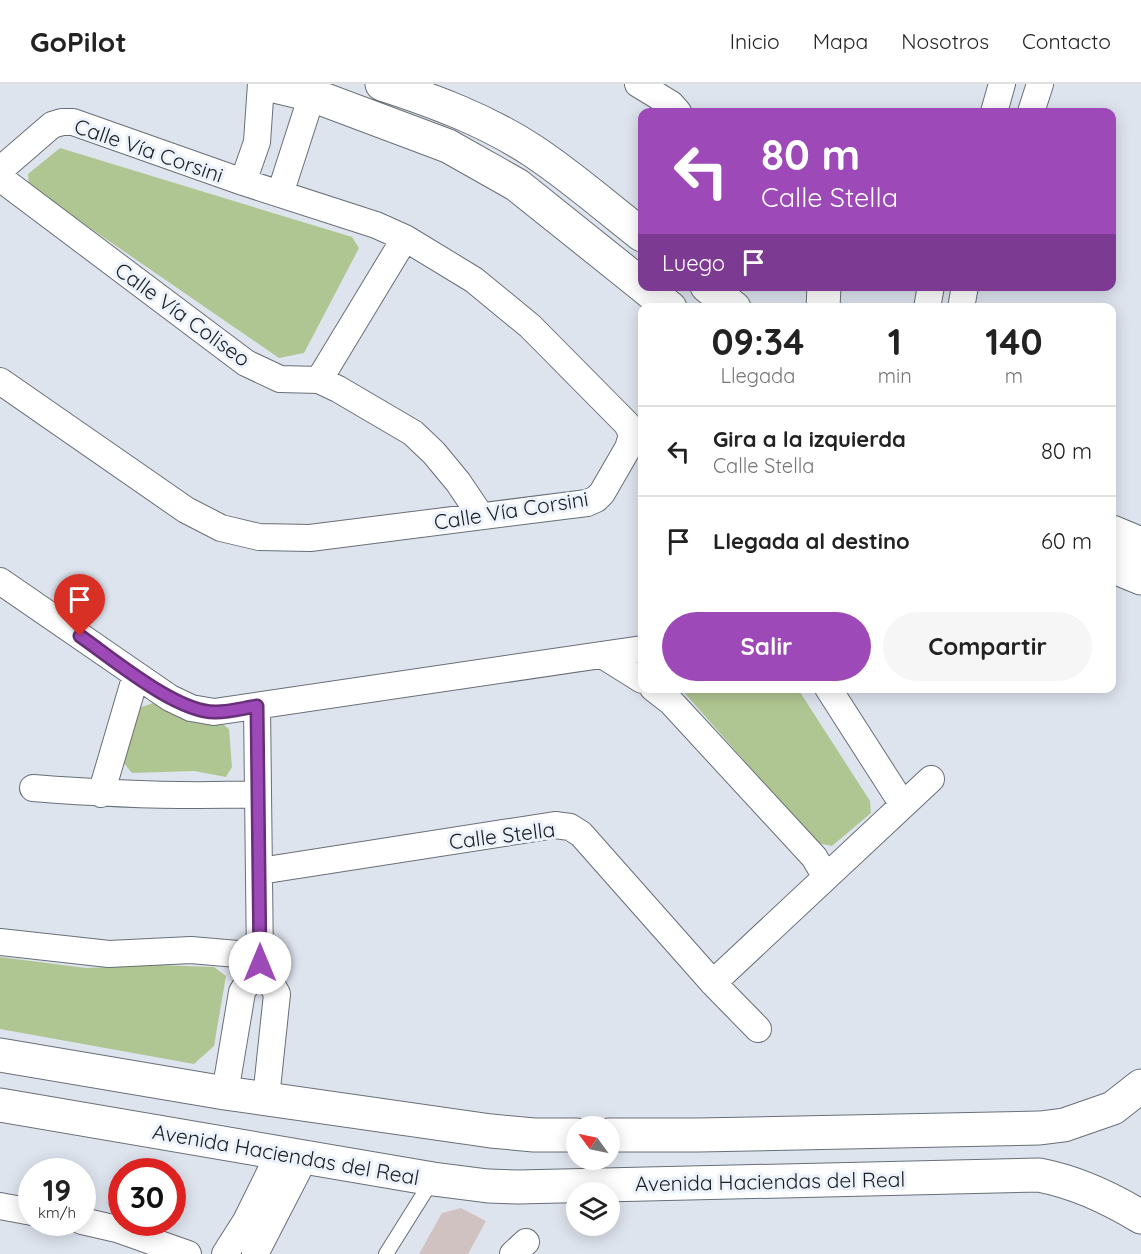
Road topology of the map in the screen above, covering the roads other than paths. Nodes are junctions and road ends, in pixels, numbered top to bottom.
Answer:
1 (261, 84) edge
2 (266, 84) edge
3 (382, 84) edge
4 (638, 84) edge
5 (1002, 84) edge
6 (1040, 84) edge
7 (312, 90) edge
8 (671, 100) edge
9 (995, 108) edge
10 (1032, 108) edge
11 (0, 170) edge
12 (0, 178) edge
13 (243, 182) junction
14 (280, 194) junction
15 (638, 232) edge
16 (405, 238) junction
17 (638, 282) edge
18 (649, 291) edge
19 (664, 303) edge
20 (319, 380) junction
21 (0, 381) edge
22 (481, 516) junction
23 (1116, 534) edge
24 (1141, 544) edge
25 (1116, 568) edge
26 (1141, 578) edge
27 (2, 587) edge
28 (638, 650) edge
29 (602, 655) junction
30 (136, 675) junction
31 (638, 678) edge
32 (659, 693) edge
33 (831, 693) edge
34 (257, 706) junction
35 (931, 779) dead end
36 (33, 788) dead end
37 (101, 794) junction
38 (258, 794) junction
39 (903, 805) junction
40 (260, 871) junction
41 (826, 877) junction
42 (0, 942) edge
43 (260, 959) junction
44 (713, 983) junction
45 (236, 1029) junction
46 (758, 1029) dead end
47 (273, 1033) junction
48 (0, 1055) edge
49 (1141, 1086) edge
50 (225, 1093) junction
51 (266, 1098) junction
52 (0, 1105) edge
53 (566, 1135) edge
54 (620, 1135) edge
55 (699, 1135) junction
56 (292, 1154) junction
57 (433, 1179) junction
58 (699, 1182) junction
59 (270, 1200) junction
60 (0, 1206) edge
61 (18, 1209) edge
62 (1141, 1217) edge
63 (96, 1224) edge
64 (178, 1252) edge
65 (225, 1254) edge
66 (255, 1254) edge
67 (386, 1254) edge

1 - 13 street, Calle Vía Corsini
2 - 7 main road
3 - 15 main road
4 - 8 street
5 - 9 street
6 - 10 street
7 - 14 street
7 - 17 main road
11 - 13 street, Calle Vía Corsini
12 - 20 street, Calle Vía Coliseo
13 - 14 street, Calle Vía Corsini
14 - 16 street, Calle Vía Corsini
16 - 20 street
16 - 22 street, Calle Vía Corsini
18 - 19 main road
20 - 22 street, Calle Vía Coliseo
21 - 22 street, Calle Vía Corsini
23 - 24 main road
25 - 26 main road
27 - 30 street
28 - 29 street
29 - 31 street
29 - 34 street
30 - 34 street
30 - 37 street
32 - 41 street
33 - 39 street
34 - 38 street
35 - 39 street
36 - 37 street
37 - 38 street
38 - 40 street
39 - 41 street
40 - 43 street
40 - 44 street, Calle Stella
41 - 44 street
42 - 43 street
43 - 45 street
43 - 47 street
44 - 46 street, Calle Stella
45 - 47 street
45 - 50 street
47 - 51 street
48 - 50 main road
49 - 55 main road
50 - 51 main road
51 - 53 main road
52 - 56 main road, Avenida Haciendas del Real
54 - 55 main road
55 - 58 main road
56 - 57 main road, Avenida Haciendas del Real
56 - 59 street
57 - 58 main road, Avenida Haciendas del Real
57 - 67 lane
58 - 62 main road, Avenida Haciendas del Real
59 - 65 street
59 - 66 street
60 - 61 street
63 - 64 street

